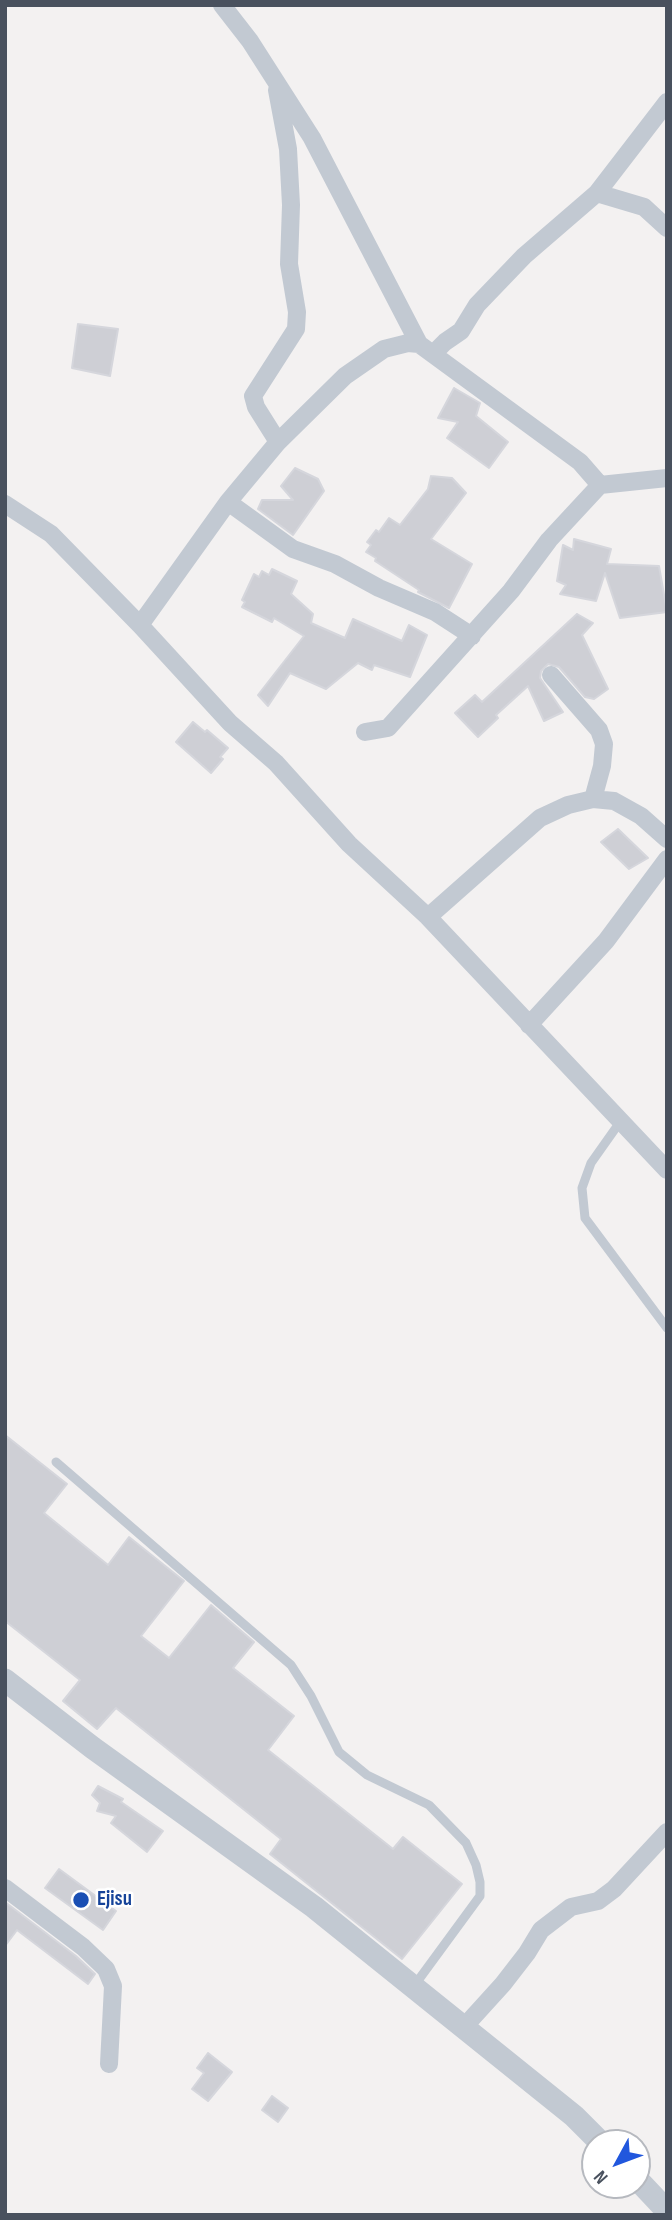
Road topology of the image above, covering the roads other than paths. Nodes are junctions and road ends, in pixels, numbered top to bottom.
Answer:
1 (222, 5) edge
2 (276, 83) junction
3 (667, 102) edge
4 (597, 192) junction
5 (667, 228) edge
6 (426, 349) junction
7 (278, 442) junction
8 (667, 478) edge
9 (600, 485) junction
10 (228, 502) junction
11 (5, 504) edge
12 (140, 625) junction
13 (472, 636) junction
14 (551, 675) dead end
15 (365, 732) dead end
16 (593, 799) junction
17 (667, 839) edge
18 (667, 859) edge
19 (428, 917) junction
20 (529, 1025) junction
21 (620, 1122) junction
22 (667, 1170) edge
23 (667, 1328) edge
24 (56, 1462) dead end
25 (5, 1680) edge
26 (667, 1832) edge
27 (5, 1888) edge
28 (414, 1986) junction
29 (464, 2027) junction
30 (109, 2064) dead end
31 (587, 2129) edge
32 (651, 2194) edge
33 (667, 2211) edge

1 - 2 street
2 - 6 street
2 - 7 street
3 - 4 street
4 - 5 street
4 - 6 street
6 - 7 street
6 - 9 street
7 - 10 street
8 - 9 street
9 - 13 street
10 - 12 street
10 - 13 street
11 - 12 street
12 - 19 street
13 - 15 street
14 - 16 street
16 - 17 street
16 - 19 street
18 - 20 street
19 - 20 street
20 - 21 street
21 - 22 street
21 - 23 lane
24 - 28 lane
25 - 28 street
26 - 29 street
27 - 30 street
28 - 29 street
29 - 31 street
32 - 33 street

